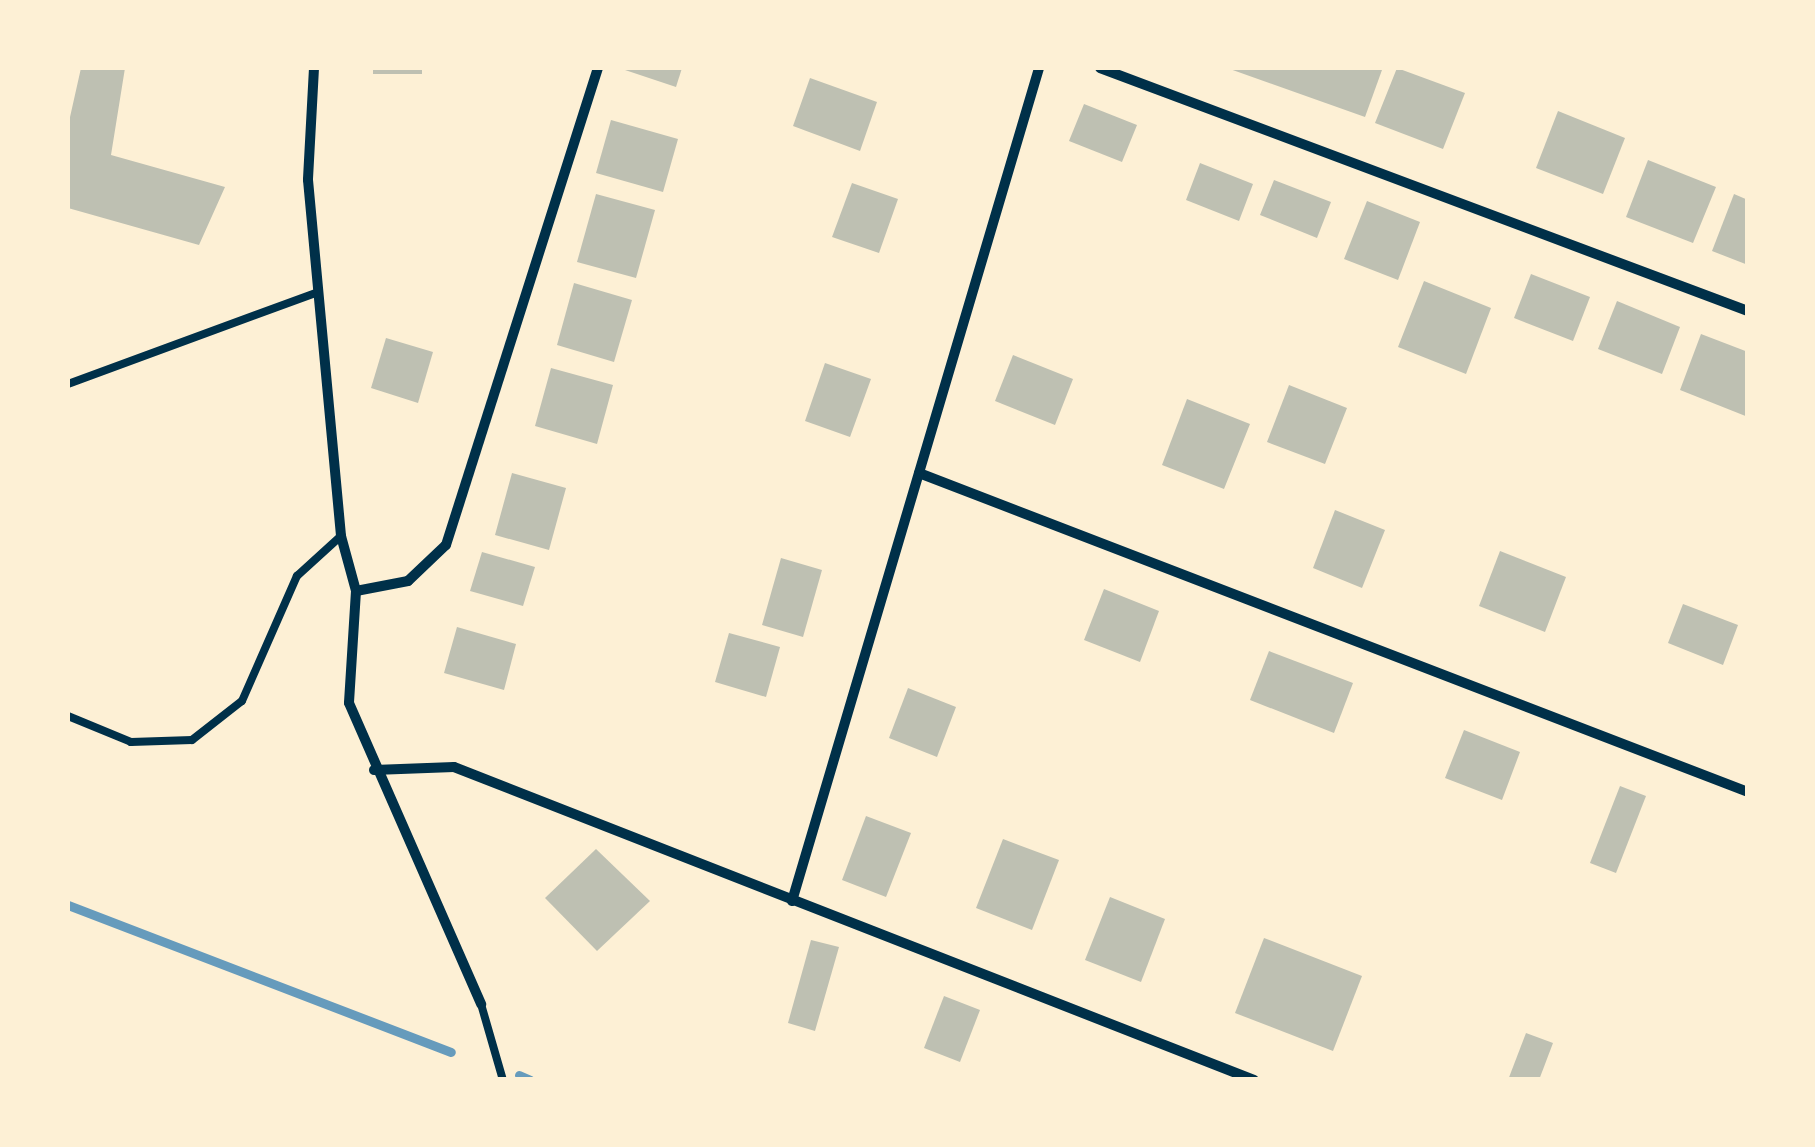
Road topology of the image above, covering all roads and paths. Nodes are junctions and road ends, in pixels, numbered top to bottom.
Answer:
1 (314, 68) edge
2 (598, 68) edge
3 (1040, 68) edge
4 (1100, 68) edge
5 (318, 292) junction
6 (1748, 311) edge
7 (68, 384) edge
8 (918, 473) junction
9 (341, 536) junction
10 (356, 591) junction
11 (68, 716) edge
12 (374, 770) junction
13 (1748, 792) edge
14 (792, 901) junction
15 (481, 1004) joint
16 (503, 1080) edge
17 (1254, 1080) edge

1 - 5 street
2 - 10 street
3 - 8 street
4 - 6 street
5 - 7 lane
5 - 9 street
8 - 13 street
8 - 14 street
9 - 10 street
9 - 11 lane
10 - 12 street
12 - 14 street
12 - 15 street
14 - 17 street
15 - 16 lane

